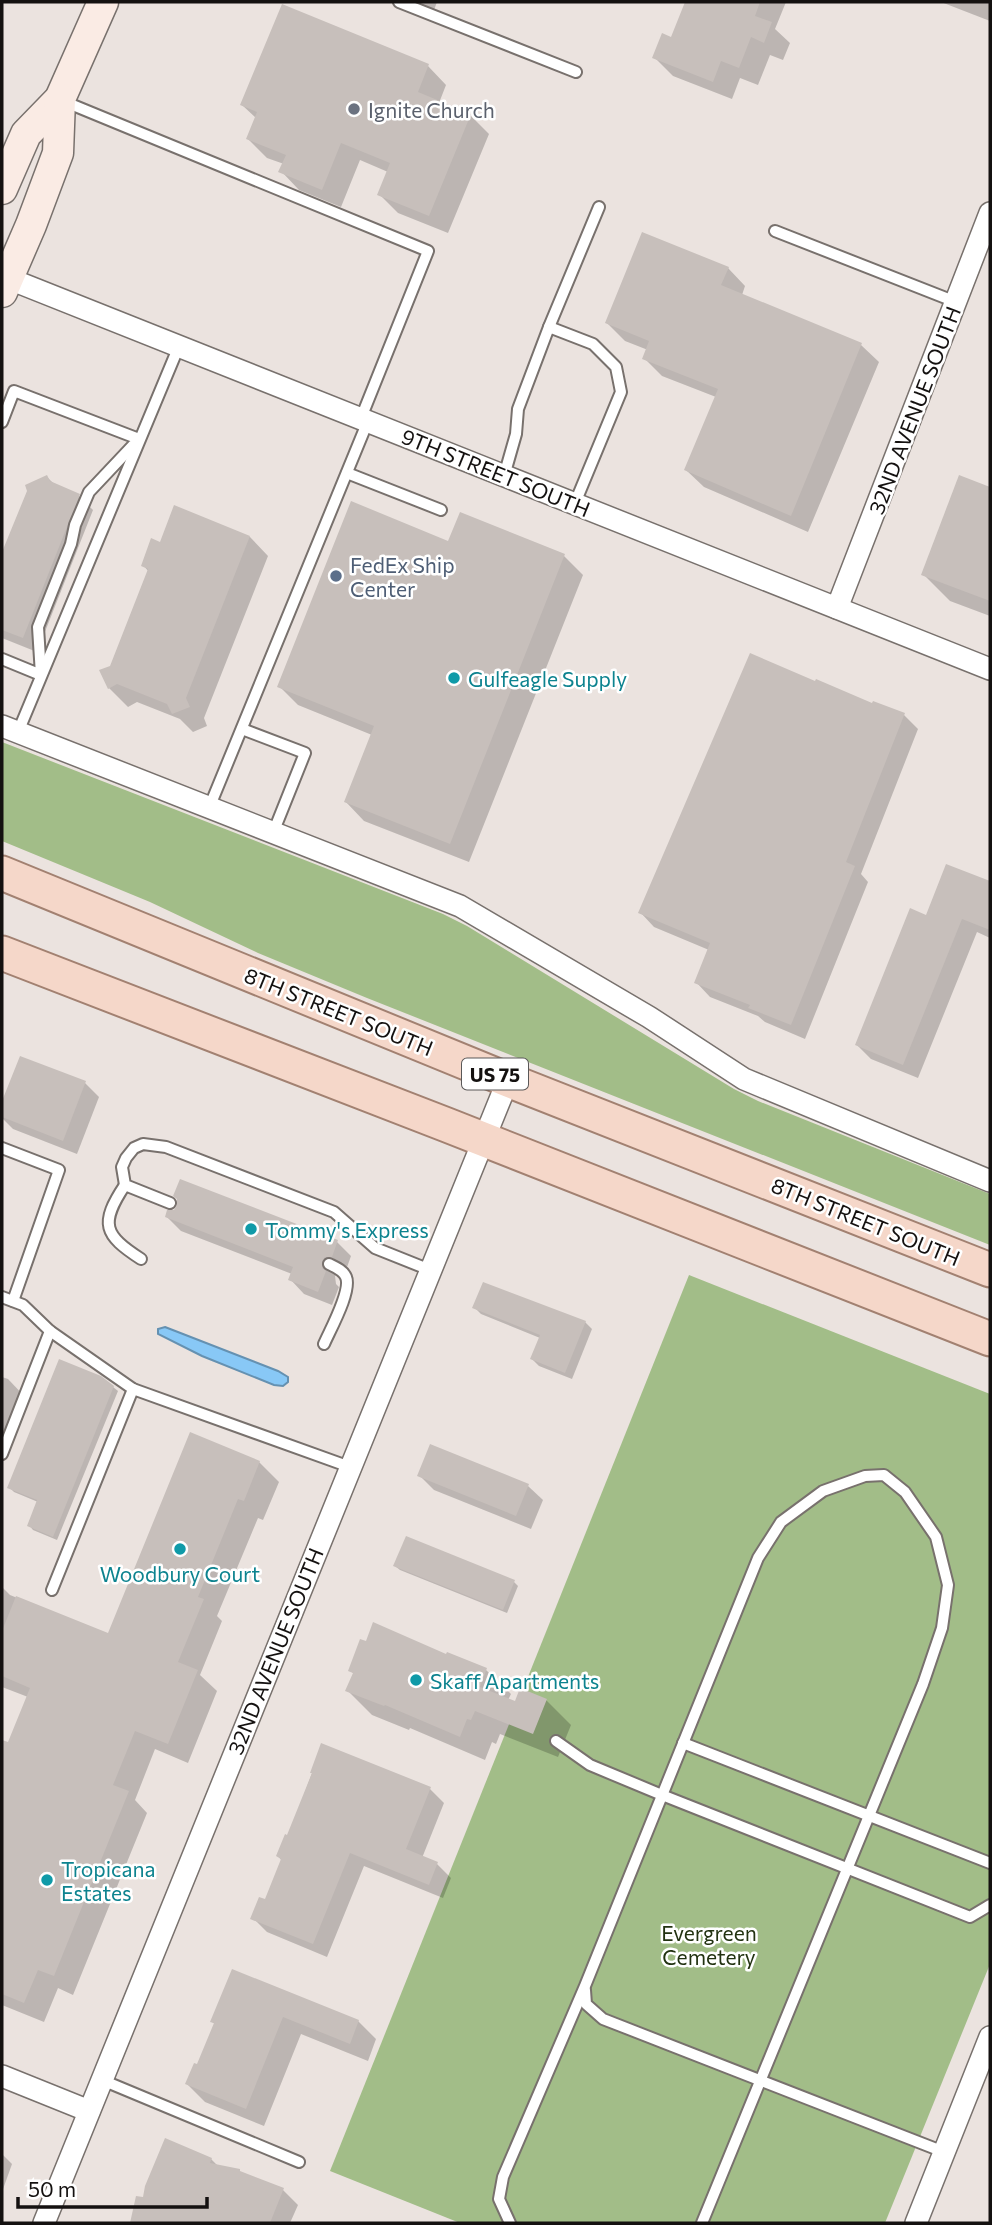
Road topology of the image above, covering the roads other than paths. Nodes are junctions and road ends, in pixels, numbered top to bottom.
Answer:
1 (103, 2) edge
2 (399, 2) edge
3 (576, 72) dead end
4 (60, 99) junction
5 (2, 189) edge
6 (599, 207) dead end
7 (990, 213) edge
8 (775, 231) dead end
9 (4, 282) edge
10 (956, 302) junction
11 (549, 327) junction
12 (179, 346) junction
13 (364, 420) junction
14 (2, 422) edge
15 (139, 439) junction
16 (347, 473) junction
17 (504, 476) junction
18 (575, 503) junction
19 (441, 510) dead end
20 (837, 608) junction
21 (2, 660) edge
22 (990, 669) edge
23 (40, 675) junction
24 (10, 729) edge
25 (242, 729) junction
26 (209, 808) junction
27 (274, 833) junction
28 (2, 873) edge
29 (2, 953) edge
30 (508, 1080) junction
31 (483, 1139) junction
32 (2, 1148) edge
33 (990, 1181) edge
34 (125, 1185) junction
35 (170, 1202) dead end
36 (141, 1259) dead end
37 (329, 1264) dead end
38 (430, 1270) junction
39 (990, 1270) edge
40 (2, 1297) edge
41 (13, 1301) junction
42 (50, 1331) junction
43 (990, 1339) edge
44 (324, 1345) dead end
45 (134, 1389) junction
46 (2, 1454) edge
47 (350, 1467) junction
48 (52, 1590) dead end
49 (556, 1741) dead end
50 (683, 1743) junction
51 (662, 1795) junction
52 (869, 1815) junction
53 (990, 1863) edge
54 (847, 1868) junction
55 (990, 1905) edge
56 (584, 1986) junction
57 (990, 2037) edge
58 (2, 2076) edge
59 (102, 2080) junction
60 (760, 2080) junction
61 (89, 2112) junction
62 (944, 2152) junction
63 (299, 2162) dead end
64 (44, 2223) edge
65 (510, 2223) edge
66 (702, 2223) edge
67 (916, 2223) edge

1 - 4 street
2 - 3 lane
4 - 5 street
4 - 9 street
4 - 13 lane
6 - 11 lane
7 - 10 street, 32ND AVENUE SOUTH
8 - 10 lane
9 - 12 street, 9TH STREET SOUTH
10 - 20 street, 32ND AVENUE SOUTH
11 - 17 lane
11 - 18 lane
12 - 13 street, 9TH STREET SOUTH
12 - 15 lane
13 - 16 lane
13 - 17 street, 9TH STREET SOUTH
14 - 15 lane
15 - 23 lane
15 - 23 lane
16 - 19 lane
16 - 25 lane
17 - 18 street, 9TH STREET SOUTH
18 - 20 street, 9TH STREET SOUTH
20 - 22 street, 9TH STREET SOUTH
21 - 23 lane
23 - 24 lane
24 - 26 street
25 - 26 lane
25 - 27 lane
26 - 27 street
27 - 33 street
28 - 30 main road, 8TH STREET SOUTH / US 75
29 - 31 main road
30 - 31 street, 32ND AVENUE SOUTH
30 - 39 main road, 8TH STREET SOUTH / US 75
31 - 38 street, 32ND AVENUE SOUTH
31 - 43 main road
32 - 41 lane
34 - 35 lane
34 - 36 lane
34 - 38 lane
37 - 44 lane
38 - 47 street, 32ND AVENUE SOUTH
40 - 41 lane
41 - 42 lane
42 - 45 lane
42 - 46 lane
45 - 47 lane
45 - 48 lane
47 - 59 street, 32ND AVENUE SOUTH
49 - 51 lane
50 - 51 lane
50 - 52 lane
50 - 52 lane
51 - 54 lane
51 - 56 lane
52 - 53 lane
52 - 54 lane
54 - 55 lane
54 - 60 lane
56 - 60 lane
56 - 65 lane
57 - 62 street
58 - 61 street
59 - 61 street, 32ND AVENUE SOUTH
59 - 63 lane
60 - 62 lane
60 - 66 lane
61 - 64 street, 32ND AVENUE SOUTH
62 - 67 street

